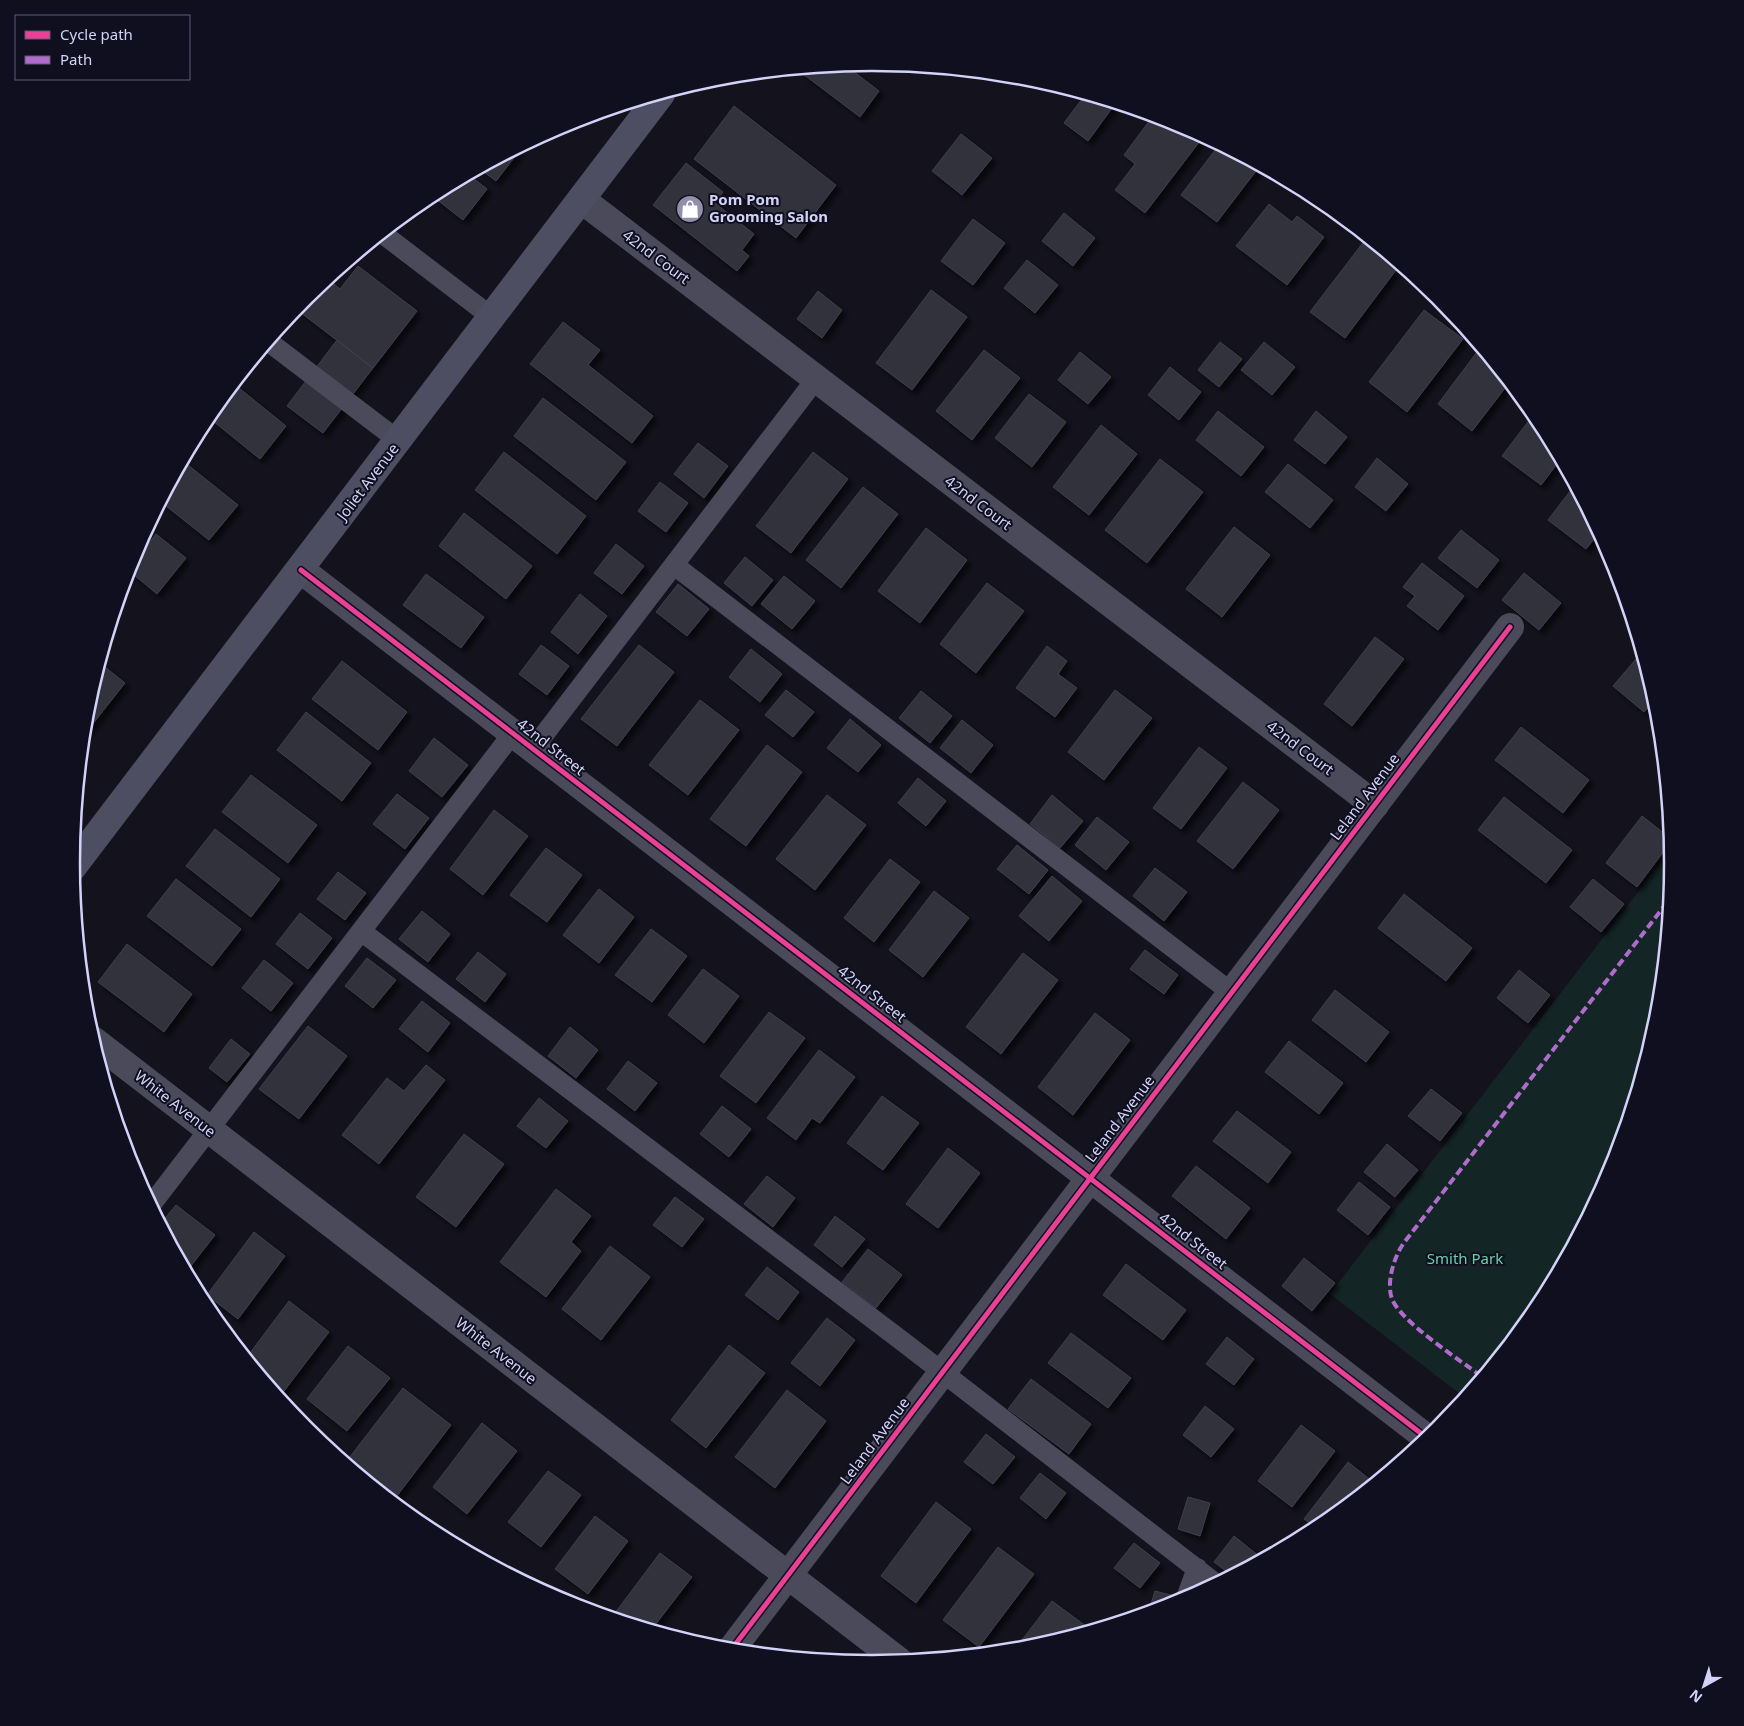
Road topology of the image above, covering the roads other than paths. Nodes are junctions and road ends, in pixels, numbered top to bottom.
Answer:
1 (655, 102) edge
2 (582, 200) junction
3 (387, 237) edge
4 (493, 318) junction
5 (273, 345) edge
6 (816, 379) junction
7 (399, 441) junction
8 (674, 565) junction
9 (301, 570) junction
10 (1510, 627) dead end
11 (523, 741) junction
12 (1374, 805) junction
13 (80, 857) edge
14 (360, 931) junction
15 (1232, 993) junction
16 (102, 1047) edge
17 (208, 1129) junction
18 (1091, 1178) junction
19 (155, 1198) edge
20 (943, 1373) junction
21 (1421, 1433) edge
22 (1196, 1568) junction
23 (788, 1576) junction
24 (1209, 1579) edge
25 (1189, 1588) edge
26 (736, 1643) edge
27 (890, 1654) edge

1 - 2 street, Joliet Avenue
2 - 4 street, Joliet Avenue
2 - 6 street, 42nd Court
3 - 4 lane
4 - 7 street, Joliet Avenue
5 - 7 lane
6 - 8 lane
6 - 12 street, 42nd Court
7 - 9 street, Joliet Avenue
8 - 11 lane
8 - 15 lane
9 - 11 street, 42nd Street
9 - 13 street, Joliet Avenue
10 - 12 street, Leland Avenue
11 - 14 lane
11 - 18 street, 42nd Street
12 - 15 street, Leland Avenue
14 - 17 lane
14 - 20 lane
15 - 18 street, Leland Avenue
16 - 17 street, White Avenue
17 - 19 lane
17 - 23 street, White Avenue
18 - 20 street, Leland Avenue
18 - 21 street, 42nd Street
20 - 22 lane
20 - 23 street, Leland Avenue
22 - 24 lane
22 - 25 lane
23 - 26 street, Leland Avenue
23 - 27 street, White Avenue

